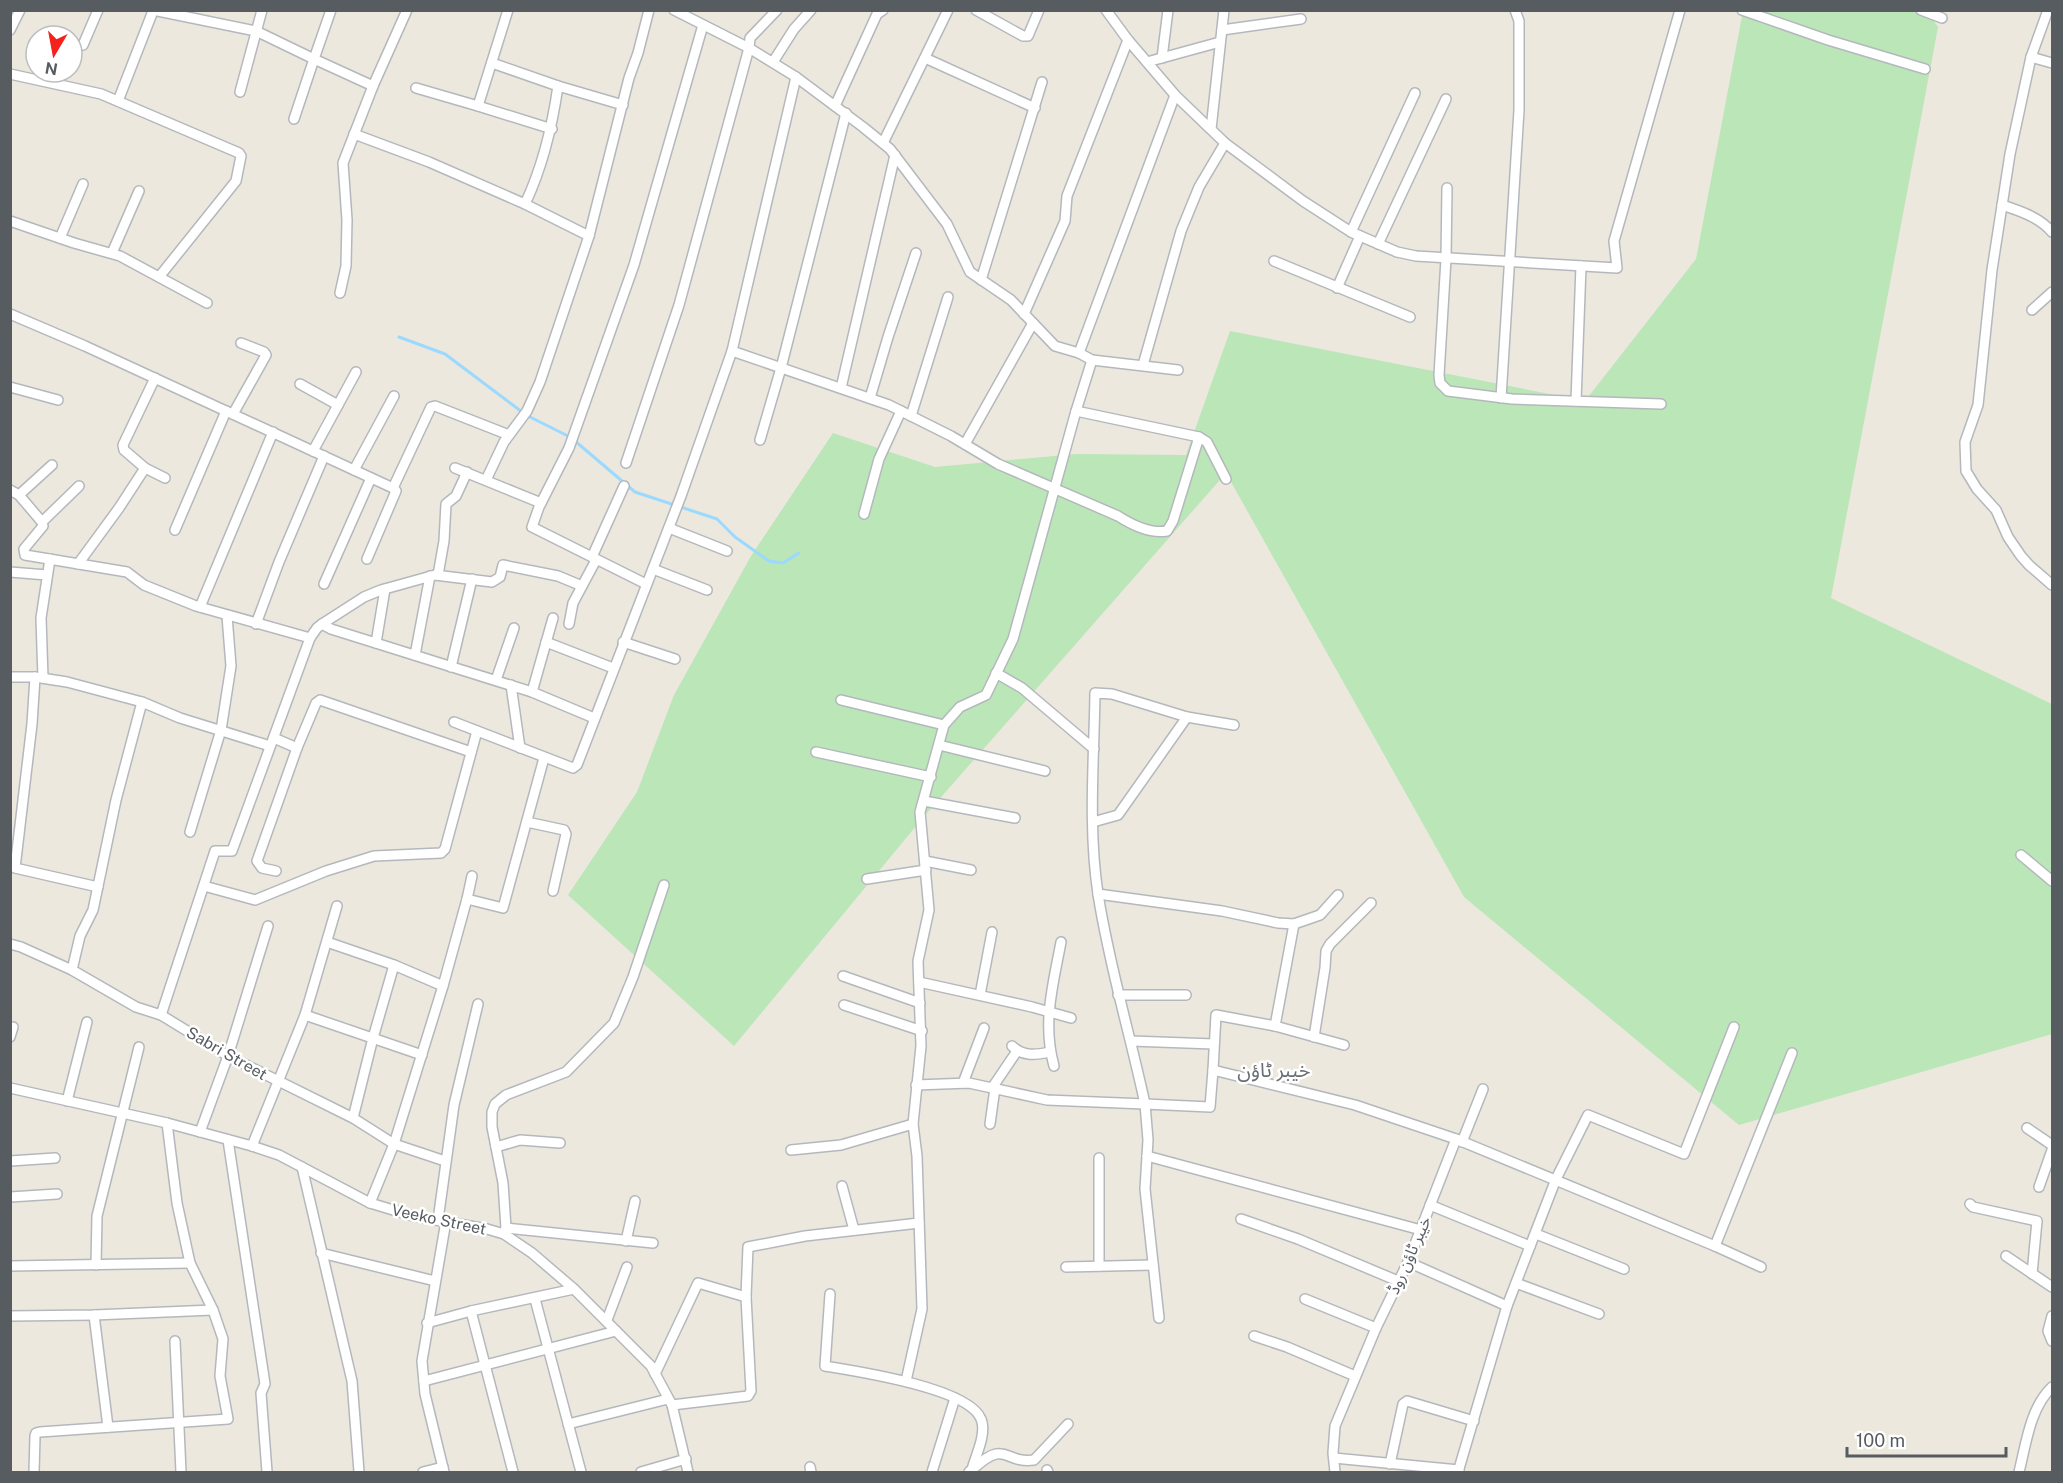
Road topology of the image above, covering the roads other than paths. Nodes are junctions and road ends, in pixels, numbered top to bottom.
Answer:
1 (20, 10) edge
2 (98, 10) edge
3 (153, 10) edge
4 (262, 10) edge
5 (331, 10) edge
6 (407, 10) edge
7 (508, 10) edge
8 (649, 10) edge
9 (674, 10) edge
10 (777, 10) edge
11 (811, 10) edge
12 (883, 10) edge
13 (948, 10) edge
14 (1039, 10) edge
15 (1106, 10) edge
16 (1168, 10) edge
17 (1224, 10) edge
18 (1515, 10) edge
19 (1680, 10) edge
20 (1742, 10) edge
21 (1921, 10) edge
22 (2048, 10) edge
23 (977, 11) edge
24 (1942, 18) dead end
25 (1301, 19) dead end
26 (703, 25) junction
27 (10, 30) edge
28 (1222, 30) junction
29 (256, 31) junction
30 (1128, 40) junction
31 (1220, 42) junction
32 (84, 43) edge
33 (749, 48) junction
34 (2031, 57) junction
35 (314, 58) junction
36 (925, 58) junction
37 (1162, 58) junction
38 (773, 62) junction
39 (1147, 62) junction
40 (492, 63) junction
41 (2052, 63) edge
42 (1925, 69) dead end
43 (10, 74) edge
44 (796, 77) junction
45 (1042, 82) dead end
46 (373, 86) junction
47 (558, 86) junction
48 (416, 88) dead end
49 (240, 92) dead end
50 (1415, 93) dead end
51 (1175, 95) junction
52 (1446, 99) dead end
53 (118, 101) junction
54 (623, 105) junction
55 (478, 106) junction
56 (835, 106) junction
57 (1035, 108) junction
58 (846, 113) junction
59 (294, 119) dead end
60 (552, 129) junction
61 (1211, 129) junction
62 (354, 134) junction
63 (883, 143) junction
64 (1225, 143) junction
65 (895, 155) junction
66 (83, 184) dead end
67 (1447, 188) dead end
68 (139, 191) dead end
69 (525, 204) junction
70 (2002, 205) junction
71 (10, 220) edge
72 (2052, 232) edge
73 (1356, 234) junction
74 (589, 236) junction
75 (60, 238) junction
76 (1378, 244) junction
77 (916, 253) dead end
78 (112, 254) junction
79 (1446, 259) junction
80 (1274, 261) dead end
81 (1508, 262) junction
82 (1581, 266) junction
83 (159, 277) junction
84 (981, 280) junction
85 (1337, 288) junction
86 (2052, 292) edge
87 (339, 293) dead end
88 (948, 297) dead end
89 (207, 303) dead end
90 (2032, 310) dead end
91 (10, 314) edge
92 (1024, 314) junction
93 (1410, 317) dead end
94 (1033, 323) junction
95 (241, 343) dead end
96 (732, 351) junction
97 (1079, 353) junction
98 (1092, 360) junction
99 (1143, 365) junction
100 (781, 368) junction
101 (1178, 370) dead end
102 (356, 372) dead end
103 (155, 378) junction
104 (300, 384) dead end
105 (10, 387) edge
106 (841, 388) junction
107 (394, 396) dead end
108 (870, 398) junction
109 (1502, 398) junction
110 (58, 400) dead end
111 (1576, 401) junction
112 (1661, 404) dead end
113 (338, 405) junction
114 (901, 411) junction
115 (1076, 411) junction
116 (230, 412) junction
117 (911, 416) junction
118 (273, 432) junction
119 (509, 435) junction
120 (1199, 437) junction
121 (760, 440) dead end
122 (964, 444) junction
123 (313, 451) junction
124 (324, 456) junction
125 (626, 463) dead end
126 (52, 465) dead end
127 (145, 468) junction
128 (455, 468) dead end
129 (354, 470) junction
130 (467, 472) junction
131 (165, 478) dead end
132 (371, 478) junction
133 (1226, 479) dead end
134 (486, 480) junction
135 (79, 486) dead end
136 (624, 486) dead end
137 (393, 488) junction
138 (1056, 488) junction
139 (15, 492) edge
140 (541, 502) junction
141 (864, 514) dead end
142 (42, 522) junction
143 (669, 528) junction
144 (175, 530) dead end
145 (727, 550) dead end
146 (367, 558) dead end
147 (594, 558) junction
148 (50, 559) junction
149 (78, 564) junction
150 (653, 569) junction
151 (10, 572) edge
152 (47, 575) junction
153 (434, 576) junction
154 (472, 579) junction
155 (2051, 580) edge
156 (324, 584) dead end
157 (646, 584) junction
158 (582, 586) junction
159 (386, 589) junction
160 (707, 590) dead end
161 (200, 607) junction
162 (227, 616) junction
163 (553, 618) dead end
164 (256, 624) junction
165 (322, 624) junction
166 (569, 624) dead end
167 (514, 628) dead end
168 (310, 638) junction
169 (546, 642) junction
170 (623, 642) junction
171 (376, 643) junction
172 (415, 655) junction
173 (675, 659) dead end
174 (452, 667) junction
175 (613, 668) junction
176 (996, 673) junction
177 (10, 677) edge
178 (39, 678) junction
179 (496, 680) junction
180 (511, 685) junction
181 (532, 692) junction
182 (841, 700) dead end
183 (142, 702) junction
184 (1187, 717) junction
185 (594, 718) junction
186 (454, 723) dead end
187 (944, 725) junction
188 (1234, 725) dead end
189 (221, 730) junction
190 (477, 731) junction
191 (272, 742) junction
192 (939, 745) junction
193 (297, 748) junction
194 (520, 748) junction
195 (1094, 749) junction
196 (471, 752) junction
197 (816, 752) dead end
198 (544, 758) junction
199 (1045, 771) dead end
200 (931, 777) junction
201 (924, 801) junction
202 (1016, 818) dead end
203 (526, 822) junction
204 (1092, 822) junction
205 (190, 832) dead end
206 (2021, 855) dead end
207 (925, 866) junction
208 (13, 868) edge
209 (971, 870) dead end
210 (276, 871) dead end
211 (472, 876) dead end
212 (867, 879) dead end
213 (2052, 881) edge
214 (664, 885) dead end
215 (204, 886) junction
216 (98, 887) junction
217 (553, 891) dead end
218 (1098, 894) junction
219 (1338, 896) dead end
220 (467, 899) junction
221 (1371, 903) dead end
222 (337, 906) dead end
223 (1294, 924) junction
224 (268, 926) dead end
225 (992, 932) dead end
226 (327, 942) junction
227 (1061, 942) dead end
228 (10, 944) edge
229 (394, 965) junction
230 (72, 970) junction
231 (843, 976) dead end
232 (919, 982) junction
233 (443, 986) junction
234 (1118, 994) junction
235 (980, 995) junction
236 (1186, 995) dead end
237 (920, 1003) junction
238 (478, 1004) dead end
239 (844, 1005) dead end
240 (1048, 1012) junction
241 (161, 1015) junction
242 (304, 1015) junction
243 (1071, 1018) dead end
244 (87, 1022) dead end
245 (1275, 1026) junction
246 (13, 1027) dead end
247 (1734, 1027) dead end
248 (984, 1028) dead end
249 (922, 1031) junction
250 (10, 1037) edge
251 (1314, 1037) junction
252 (373, 1038) junction
253 (1131, 1041) junction
254 (1214, 1044) junction
255 (1344, 1045) dead end
256 (139, 1047) dead end
257 (1050, 1052) junction
258 (1792, 1053) dead end
259 (422, 1055) junction
260 (228, 1056) junction
261 (1054, 1066) dead end
262 (1213, 1070) junction
263 (279, 1083) junction
264 (963, 1083) junction
265 (916, 1084) junction
266 (10, 1088) edge
267 (993, 1088) junction
268 (1483, 1089) dead end
269 (67, 1101) junction
270 (1145, 1104) junction
271 (121, 1113) junction
272 (352, 1118) junction
273 (167, 1122) junction
274 (913, 1124) junction
275 (990, 1124) dead end
276 (2027, 1128) dead end
277 (200, 1132) junction
278 (228, 1140) junction
279 (1459, 1141) junction
280 (560, 1143) dead end
281 (394, 1144) junction
282 (2052, 1145) edge
283 (252, 1146) junction
284 (496, 1147) junction
285 (791, 1150) dead end
286 (2052, 1150) edge
287 (1147, 1156) junction
288 (55, 1158) dead end
289 (1099, 1158) dead end
290 (10, 1161) edge
291 (445, 1161) junction
292 (302, 1167) junction
293 (1556, 1179) junction
294 (842, 1186) dead end
295 (2039, 1187) dead end
296 (57, 1194) dead end
297 (10, 1197) edge
298 (635, 1202) dead end
299 (370, 1203) junction
300 (1970, 1204) dead end
301 (1430, 1205) junction
302 (1241, 1219) dead end
303 (442, 1221) junction
304 (919, 1223) junction
305 (854, 1230) junction
306 (1421, 1230) junction
307 (505, 1231) junction
308 (1536, 1234) junction
309 (626, 1241) junction
310 (653, 1244) dead end
311 (1530, 1246) junction
312 (1715, 1246) junction
313 (321, 1253) junction
314 (2006, 1256) dead end
315 (1407, 1262) junction
316 (190, 1263) junction
317 (96, 1265) junction
318 (1153, 1265) junction
319 (10, 1266) edge
320 (1099, 1266) junction
321 (627, 1267) dead end
322 (1066, 1267) dead end
323 (1761, 1267) dead end
324 (1624, 1269) dead end
325 (2032, 1274) junction
326 (435, 1281) junction
327 (1398, 1281) junction
328 (1516, 1283) junction
329 (2052, 1287) edge
330 (574, 1289) junction
331 (830, 1294) dead end
332 (746, 1297) junction
333 (535, 1299) junction
334 (1305, 1299) dead end
335 (1507, 1306) junction
336 (213, 1310) junction
337 (471, 1311) junction
338 (1599, 1314) dead end
339 (94, 1315) junction
340 (10, 1316) edge
341 (2052, 1316) edge
342 (1159, 1318) dead end
343 (607, 1320) junction
344 (427, 1323) junction
345 (1376, 1328) junction
346 (616, 1331) junction
347 (1254, 1336) dead end
348 (175, 1341) dead end
349 (2052, 1341) edge
350 (549, 1350) junction
351 (485, 1364) junction
352 (655, 1374) junction
353 (1355, 1377) junction
354 (423, 1381) junction
355 (906, 1381) junction
356 (2052, 1387) edge
357 (955, 1398) junction
358 (670, 1402) junction
359 (1474, 1421) junction
360 (178, 1423) junction
361 (568, 1424) junction
362 (1068, 1424) dead end
363 (108, 1427) junction
364 (1334, 1458) junction
365 (686, 1459) junction
366 (1390, 1464) junction
367 (444, 1470) edge
368 (971, 1471) edge
369 (1459, 1471) edge
370 (646, 1472) edge
371 (34, 1473) edge
372 (181, 1473) edge
373 (267, 1473) edge
374 (358, 1473) edge
375 (423, 1473) edge
376 (513, 1473) edge
377 (581, 1473) edge
378 (688, 1473) edge
379 (932, 1473) edge
380 (1335, 1473) edge
381 (2019, 1473) edge

1 - 27 street
2 - 32 street
3 - 29 street
3 - 53 street
4 - 29 street
5 - 35 street
6 - 46 street
7 - 40 street
8 - 54 street
9 - 26 street
10 - 33 street
11 - 38 street
12 - 56 street
13 - 36 street
14 - 23 street
15 - 30 street
16 - 37 street
17 - 28 street
18 - 81 street
19 - 82 street
20 - 42 street
21 - 24 street
22 - 34 street
25 - 28 street
26 - 33 street
26 - 140 street
28 - 31 street
29 - 35 street
29 - 49 street
30 - 39 street
30 - 92 street
31 - 37 street
31 - 61 street
33 - 38 street
33 - 125 street
34 - 41 street
34 - 70 street
35 - 46 street
35 - 59 street
36 - 57 street
36 - 63 street
37 - 39 street
38 - 44 street
39 - 51 street
40 - 47 street
40 - 55 street
43 - 53 street
44 - 56 street
44 - 96 street
45 - 57 street
46 - 62 street
47 - 54 street
47 - 60 street
48 - 55 street
50 - 73 street
51 - 61 street
51 - 97 street
52 - 76 street
53 - 83 street
54 - 74 street
55 - 60 street
56 - 58 street
57 - 84 street
58 - 63 street
58 - 100 street
60 - 69 street
61 - 64 street
62 - 69 street
62 - 87 street
63 - 65 street
64 - 73 street
64 - 99 street
65 - 84 street
65 - 106 street
66 - 75 street
67 - 79 street
68 - 78 street
69 - 74 street
70 - 72 street
70 - 155 street
71 - 75 street
73 - 76 street
73 - 85 street
74 - 119 street
75 - 78 street
76 - 79 street
77 - 108 street
78 - 83 street
79 - 81 street
79 - 109 street
80 - 85 street
81 - 82 street
81 - 109 street
82 - 111 street
83 - 89 street
84 - 92 street
85 - 93 street
86 - 90 street
88 - 117 street
91 - 103 street
92 - 94 street
94 - 97 street
94 - 122 street
95 - 116 street
96 - 100 street
96 - 143 street
97 - 98 street
98 - 99 street
98 - 115 street
99 - 101 street
100 - 106 street
100 - 121 street
102 - 113 street
103 - 116 street
103 - 127 street
104 - 113 street
105 - 110 street
106 - 108 street
107 - 129 street
108 - 114 street
109 - 111 street
111 - 112 street
113 - 123 street
114 - 117 street
114 - 141 street
115 - 120 street
115 - 138 street
116 - 118 street
116 - 144 street
117 - 122 street
118 - 123 street
118 - 161 street
119 - 134 street
119 - 137 street
120 - 133 street
120 - 138 street
122 - 138 street
123 - 124 street
124 - 129 street
124 - 164 street
126 - 139 street
127 - 131 street
127 - 149 street
128 - 130 street
129 - 132 street
130 - 134 street
130 - 153 street
132 - 137 street
132 - 156 street
134 - 140 street
135 - 142 street
136 - 147 street
137 - 146 street
138 - 176 street
139 - 142 street
140 - 147 street
142 - 148 street
143 - 145 street
143 - 150 street
147 - 157 street
147 - 158 street
148 - 149 street
148 - 152 street
149 - 161 street
150 - 157 street
150 - 160 street
151 - 152 street
152 - 178 street
153 - 154 street
153 - 159 street
153 - 172 street
154 - 158 street
154 - 174 street
157 - 170 street
158 - 166 street
159 - 165 street
159 - 171 street
161 - 162 street
162 - 164 street
162 - 189 street
163 - 169 street
164 - 168 street
165 - 168 street
165 - 171 street
167 - 179 street
168 - 191 street
169 - 175 street
169 - 181 street
170 - 173 street
170 - 175 street
171 - 172 street
172 - 174 street
174 - 179 street
175 - 185 street
176 - 187 street
176 - 195 street
177 - 178 street
178 - 183 street
178 - 208 street
179 - 180 street
180 - 181 street
180 - 194 street
181 - 185 street
182 - 187 street
183 - 189 street
183 - 216 street
184 - 188 street
184 - 195 street
184 - 204 street
185 - 198 street
186 - 190 street
187 - 192 street
189 - 191 street
189 - 205 street
190 - 194 street
190 - 196 street
191 - 193 street
191 - 215 street
192 - 199 street
192 - 200 street
193 - 196 street
193 - 210 street
194 - 198 street
195 - 204 street
196 - 215 street
197 - 200 street
198 - 203 street
200 - 201 street
201 - 202 street
201 - 207 street
203 - 217 street
203 - 220 street
204 - 218 street
206 - 213 street
207 - 209 street
207 - 212 street
207 - 232 street
208 - 216 street
211 - 220 street
214 - 284 street
215 - 241 street
216 - 230 street
218 - 223 street
218 - 234 street
219 - 223 street
220 - 233 street
221 - 251 street
222 - 226 street
223 - 245 street
224 - 260 street
225 - 235 street
226 - 229 street
226 - 242 street
227 - 240 street
228 - 230 street, Sabri Street
229 - 233 street
229 - 252 street
230 - 241 street, Sabri Street
231 - 237 street
232 - 235 street
232 - 237 street
233 - 259 street
234 - 236 street
234 - 253 street
235 - 240 street
237 - 249 street
238 - 291 street
239 - 249 street
240 - 243 street
240 - 257 street
241 - 260 street, Sabri Street
242 - 252 street
242 - 263 street
244 - 269 street
245 - 251 street
245 - 254 street
246 - 250 street
247 - 293 street
248 - 264 street
249 - 265 street
251 - 255 street
252 - 259 street
252 - 272 street
253 - 254 street
253 - 270 street
254 - 262 street
256 - 271 street
257 - 261 street
257 - 267 street
258 - 312 street
259 - 281 street
260 - 263 street, Sabri Street
260 - 277 street
262 - 270 street
262 - 279 street
263 - 272 street, Sabri Street
263 - 283 street
264 - 265 street
264 - 267 street
265 - 274 street
266 - 269 street, Veeko Street
267 - 270 street
267 - 275 street
268 - 279 street, خیبر ٹاؤن روڈ
269 - 271 street, Veeko Street
270 - 287 street
271 - 273 street, Veeko Street
271 - 317 street
272 - 281 street, Sabri Street
273 - 277 street, Veeko Street
273 - 316 street
274 - 285 street
274 - 304 street
276 - 282 street
277 - 278 street, Veeko Street
278 - 283 street, Veeko Street
278 - 373 street
279 - 293 street
279 - 301 street, خیبر ٹاؤن روڈ
280 - 284 street
281 - 291 street, Sabri Street
281 - 299 street
283 - 292 street, Veeko Street
284 - 307 street
286 - 295 street
287 - 306 street
287 - 318 street
288 - 290 street
289 - 320 street
291 - 303 street
292 - 299 street, Veeko Street
292 - 313 street
293 - 308 street
293 - 312 street
294 - 305 street
296 - 297 street
298 - 309 street
299 - 303 street, Veeko Street
300 - 325 street
301 - 306 street, خیبر ٹاؤن روڈ
301 - 311 street
302 - 327 street
303 - 307 street, Veeko Street
303 - 326 street
304 - 305 street
304 - 355 street
305 - 332 street
306 - 315 street, خیبر ٹاؤن روڈ
307 - 309 street
307 - 330 street, Veeko Street
308 - 311 street
308 - 324 street
309 - 310 street
311 - 328 street
312 - 323 street
313 - 326 street
313 - 374 street
314 - 325 street
315 - 327 street, خیبر ٹاؤن روڈ
315 - 335 street
316 - 317 street
316 - 336 street
317 - 319 street
318 - 320 street
318 - 342 street
320 - 322 street
321 - 343 street
325 - 329 street
326 - 344 street
327 - 345 street, خیبر ٹاؤن روڈ
328 - 335 street
328 - 338 street
330 - 333 street
330 - 343 street, Veeko Street
331 - 355 street
332 - 352 street
332 - 358 street
333 - 337 street
333 - 350 street
334 - 345 street
335 - 359 street
336 - 339 street
336 - 360 street
337 - 344 street
337 - 351 street
339 - 340 street
339 - 363 street
341 - 349 street
343 - 346 street, Veeko Street
344 - 354 street
345 - 353 street, خیبر ٹاؤن روڈ
346 - 350 street
346 - 352 street, Veeko Street
347 - 353 street
348 - 360 street
350 - 351 street
350 - 361 street
351 - 354 street
351 - 376 street
352 - 358 street, Veeko Street
353 - 364 street, خیبر ٹاؤن روڈ
354 - 367 street
355 - 357 street
356 - 381 street
357 - 368 street
357 - 379 street
358 - 361 street
358 - 365 street, Veeko Street
359 - 366 street
359 - 369 street
360 - 363 street
360 - 372 street
361 - 377 street
362 - 368 street
363 - 371 street
364 - 366 street
364 - 380 street, خیبر ٹاؤن روڈ
365 - 370 street
365 - 378 street, Veeko Street
366 - 369 street
367 - 375 street

